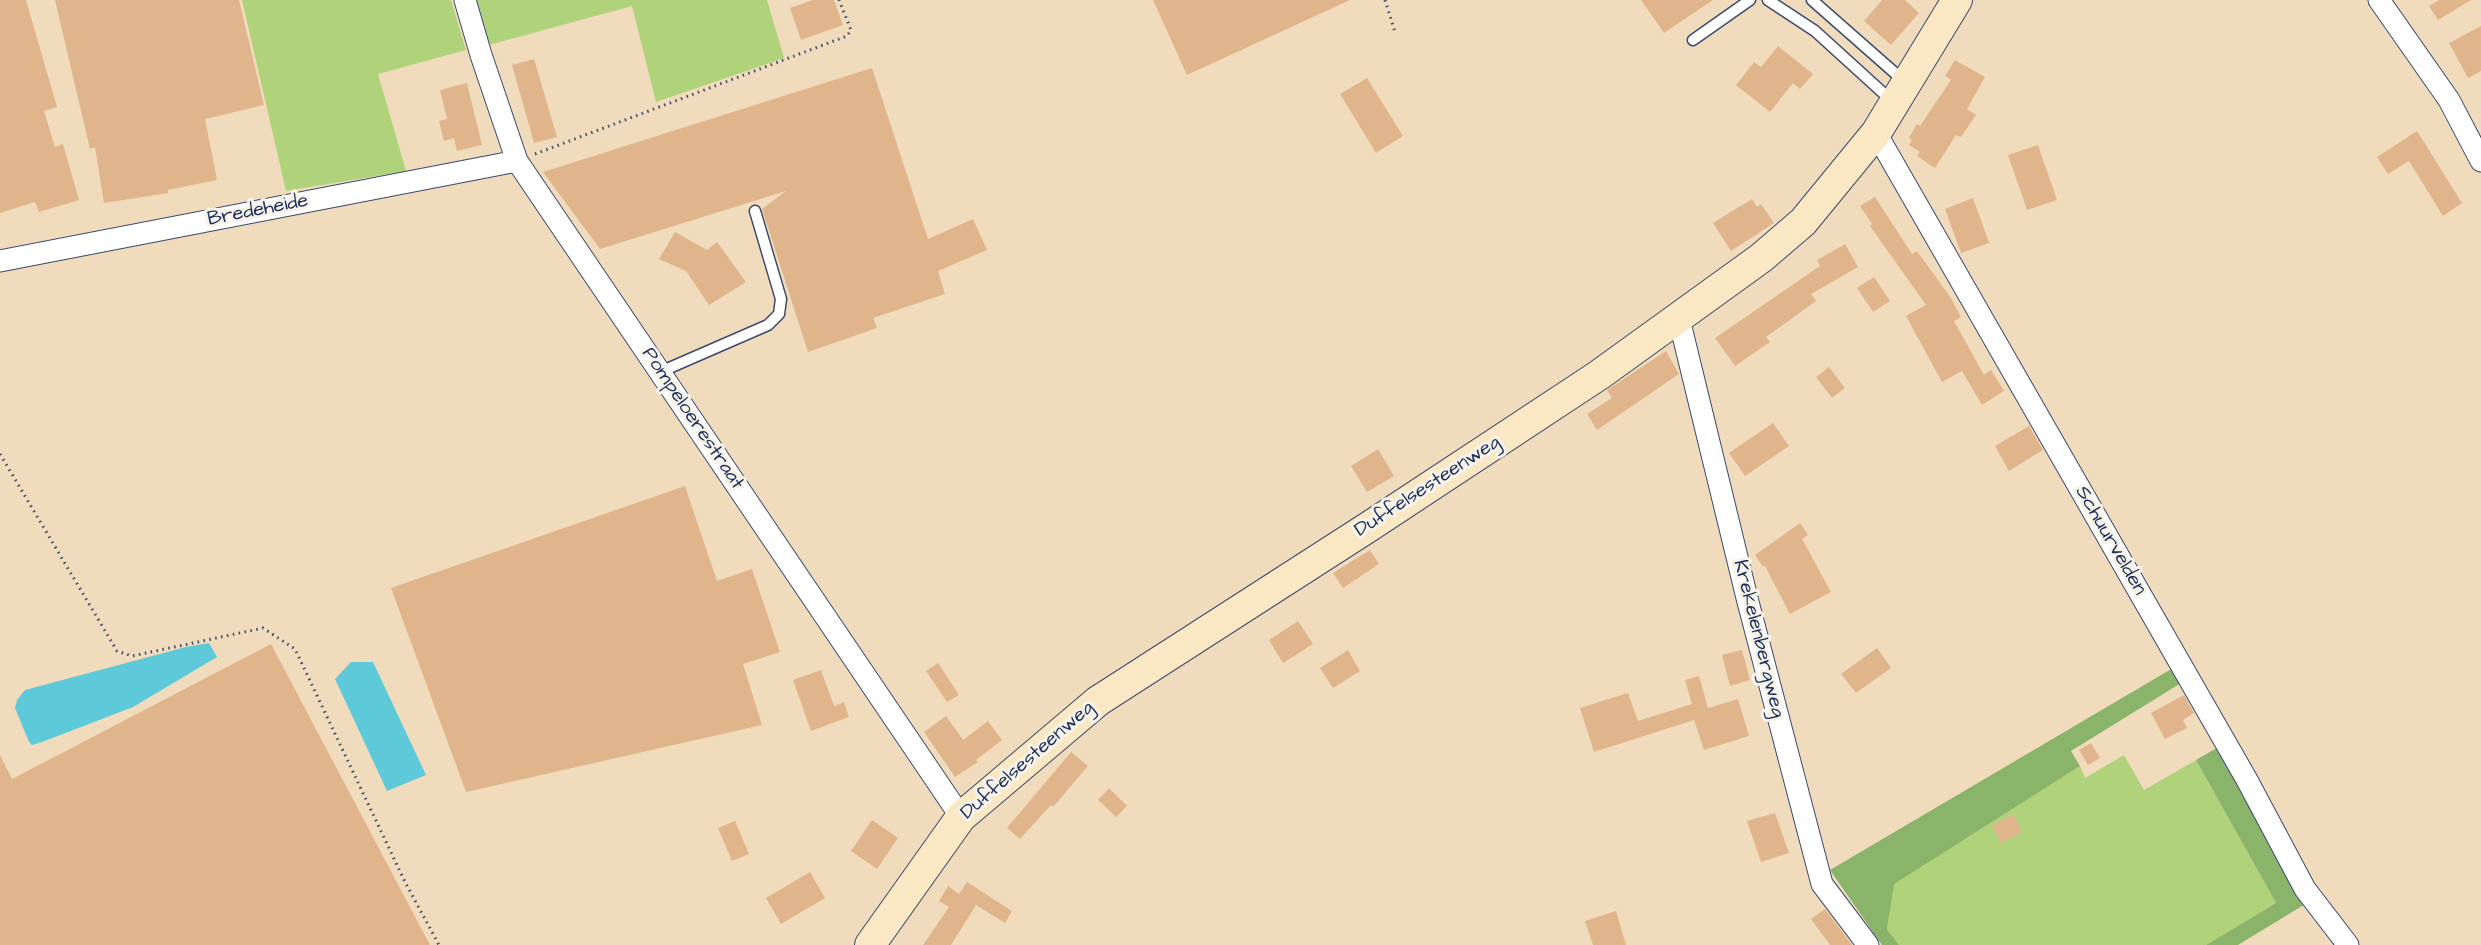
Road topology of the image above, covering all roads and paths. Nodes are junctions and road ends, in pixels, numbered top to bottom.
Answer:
1 (465, 0) edge
2 (839, 0) edge
3 (1385, 0) edge
4 (1750, 0) edge
5 (1768, 0) edge
6 (1812, 0) edge
7 (1957, 0) edge
8 (2379, 0) edge
9 (1395, 32) dead end
10 (1693, 40) dead end
11 (1900, 93) junction
12 (2474, 130) edge
13 (1876, 134) junction
14 (517, 161) junction
15 (2481, 161) edge
16 (755, 211) dead end
17 (0, 261) edge
18 (1679, 319) junction
19 (660, 372) junction
20 (0, 454) edge
21 (961, 817) junction
22 (439, 945) edge
23 (870, 945) edge
24 (1868, 945) edge
25 (2348, 945) edge

1 - 14 street, Pompeloerestraat
2 - 14 path
3 - 9 path
4 - 10 lane
5 - 11 lane
6 - 11 lane
7 - 11 street, Duffelsesteenweg
8 - 12 street
11 - 13 street, Duffelsesteenweg
12 - 15 street
13 - 18 street, Duffelsesteenweg
13 - 25 street, Schuurvelden
14 - 17 street, Bredeheide
14 - 19 street, Pompeloerestraat
16 - 19 lane
18 - 21 street, Duffelsesteenweg
18 - 24 street, Krekelenbergweg
19 - 21 street, Pompeloerestraat
20 - 22 path
21 - 23 street, Duffelsesteenweg

